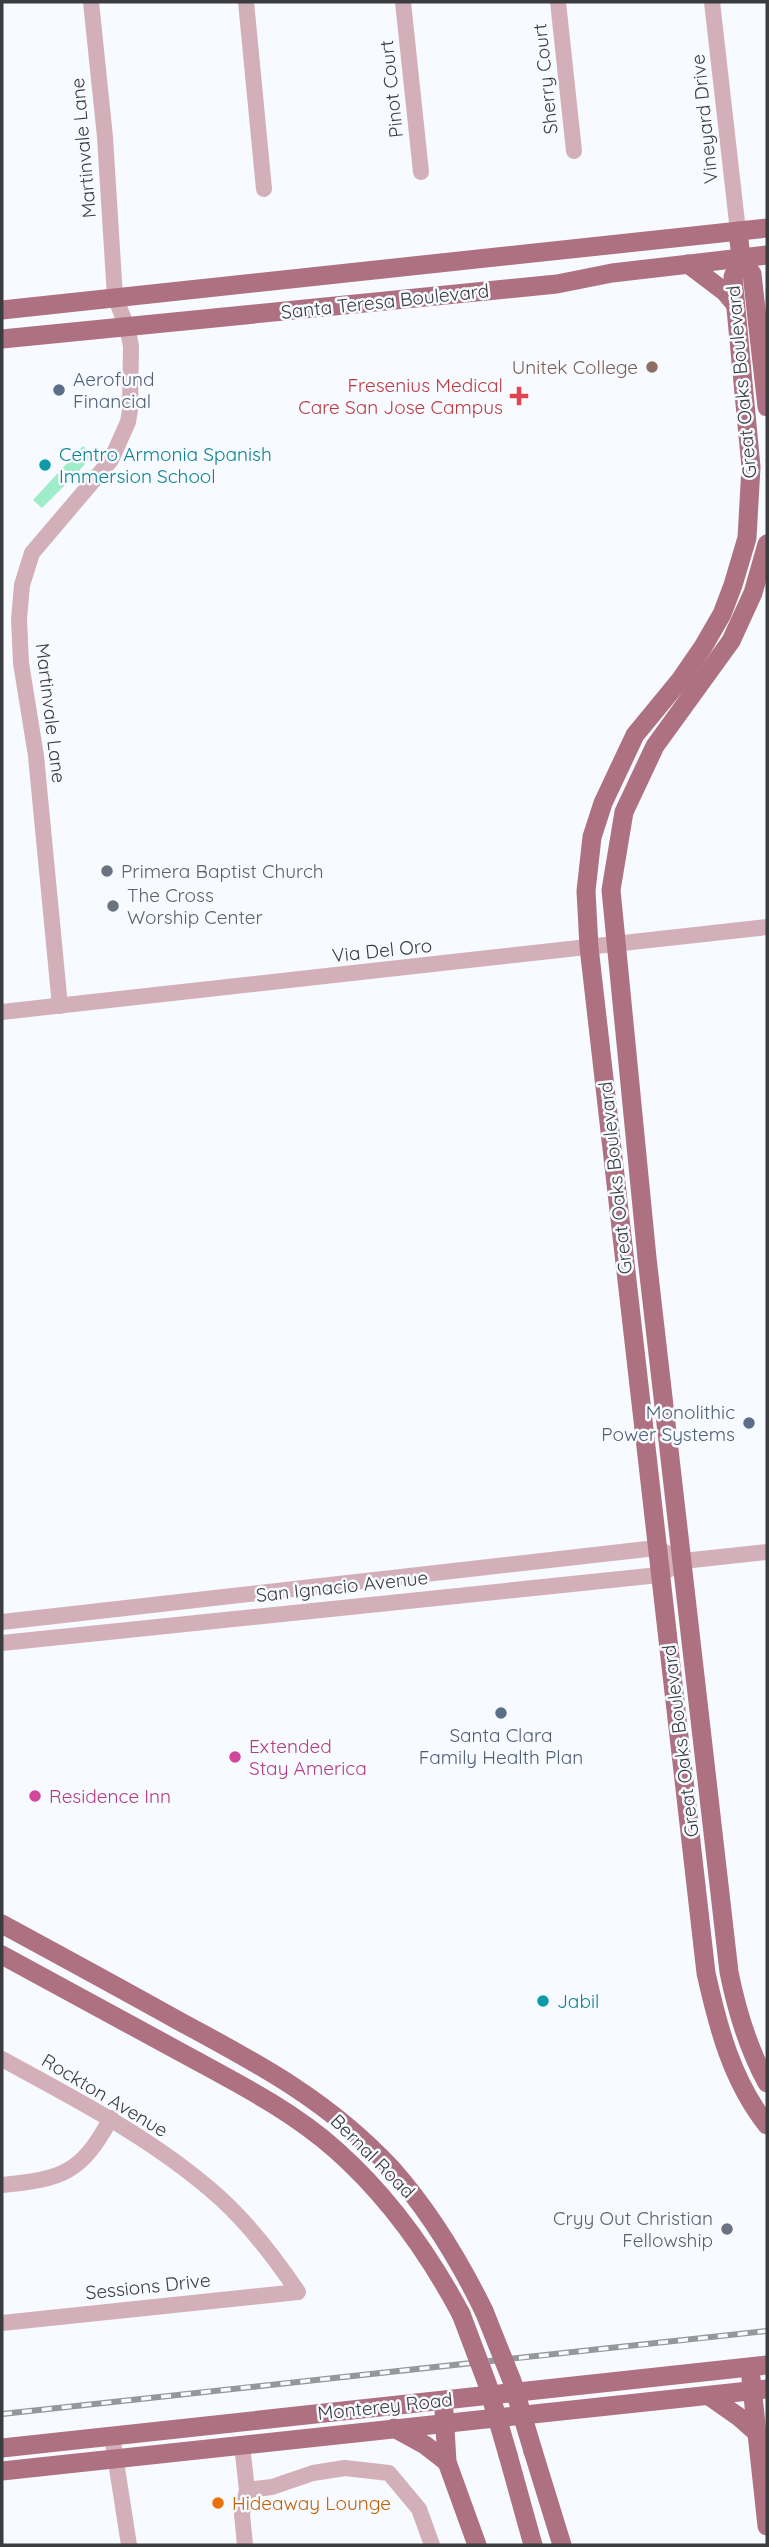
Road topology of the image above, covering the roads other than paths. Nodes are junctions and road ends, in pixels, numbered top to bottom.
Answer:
1 (91, 2) edge
2 (246, 2) edge
3 (403, 2) edge
4 (558, 2) edge
5 (712, 2) edge
6 (574, 151) dead end
7 (421, 172) dead end
8 (264, 189) dead end
9 (767, 228) edge
10 (738, 231) junction
11 (767, 255) edge
12 (741, 258) junction
13 (688, 264) junction
14 (767, 275) edge
15 (115, 297) junction
16 (755, 303) junction
17 (735, 304) junction
18 (2, 310) edge
19 (127, 327) junction
20 (2, 339) edge
21 (767, 407) edge
22 (767, 544) edge
23 (767, 927) edge
24 (616, 944) junction
25 (589, 947) junction
26 (60, 1006) junction
27 (2, 1012) edge
28 (624, 1251) junction
29 (647, 1258) junction
30 (656, 1548) junction
31 (767, 1552) edge
32 (683, 1561) junction
33 (659, 1575) junction
34 (36, 1618) junction
35 (2, 1622) edge
36 (32, 1640) junction
37 (2, 1643) edge
38 (714, 1843) junction
39 (692, 1845) junction
40 (2, 1924) edge
41 (2, 1955) edge
42 (2, 2059) edge
43 (767, 2083) edge
44 (111, 2118) junction
45 (767, 2125) edge
46 (2, 2185) edge
47 (298, 2292) joint
48 (2, 2323) edge
49 (761, 2377) edge
50 (709, 2396) junction
51 (444, 2400) junction
52 (444, 2423) junction
53 (394, 2428) junction
54 (757, 2433) junction
55 (113, 2436) junction
56 (242, 2445) junction
57 (2, 2448) edge
58 (116, 2458) junction
59 (447, 2462) junction
60 (2, 2471) edge
61 (247, 2490) junction
62 (767, 2526) edge
63 (129, 2545) edge
64 (245, 2545) edge
65 (432, 2545) edge
66 (477, 2545) edge
67 (533, 2545) edge
68 (562, 2545) edge

1 - 15 street, Martinvale Lane
2 - 8 street
3 - 7 street, Pinot Court
4 - 6 street, Sherry Court
5 - 10 street, Vineyard Drive
9 - 10 main road, Santa Teresa Boulevard
10 - 12 main road, Great Oaks Boulevard
10 - 15 main road, Santa Teresa Boulevard
11 - 12 main road, Santa Teresa Boulevard
12 - 13 main road, Santa Teresa Boulevard
12 - 16 main road, Great Oaks Boulevard
12 - 17 main road, Great Oaks Boulevard
13 - 17 main road
13 - 19 main road, Santa Teresa Boulevard
14 - 16 main road
15 - 18 main road, Santa Teresa Boulevard
15 - 19 street, Martinvale Lane
16 - 21 main road, Great Oaks Boulevard
17 - 25 main road, Great Oaks Boulevard
19 - 20 main road, Santa Teresa Boulevard
19 - 26 street, Martinvale Lane
22 - 24 main road, Great Oaks Boulevard
23 - 24 street, Via Del Oro
24 - 25 street, Via Del Oro
24 - 29 main road, Great Oaks Boulevard
25 - 26 street, Via Del Oro
25 - 28 main road, Great Oaks Boulevard
26 - 27 street, Via Del Oro
28 - 29 main road
28 - 30 main road, Great Oaks Boulevard
29 - 32 main road, Great Oaks Boulevard
30 - 32 street
30 - 33 main road, Great Oaks Boulevard
30 - 34 street, San Ignacio Avenue
31 - 32 street, San Ignacio Avenue
32 - 33 street, San Ignacio Avenue
32 - 38 main road, Great Oaks Boulevard
33 - 36 street, San Ignacio Avenue
33 - 39 main road, Great Oaks Boulevard
34 - 35 street, San Ignacio Avenue
34 - 36 street
36 - 37 street, San Ignacio Avenue
38 - 39 main road
38 - 43 main road, Great Oaks Boulevard
39 - 45 main road, Great Oaks Boulevard
40 - 68 main road, Bernal Road, bridge
41 - 67 main road, Bernal Road, bridge
42 - 44 street, Rockton Avenue
44 - 46 street
44 - 47 street, Rockton Avenue
47 - 48 street, Sessions Drive
49 - 50 main road, Monterey Road
49 - 51 main road, Monterey Road
49 - 54 main road
50 - 52 main road, Monterey Road
50 - 54 main road
51 - 52 main road
51 - 55 main road, Monterey Road
52 - 53 main road, Monterey Road
52 - 59 main road
53 - 56 main road, Monterey Road
53 - 59 main road
54 - 62 main road
55 - 57 main road, Monterey Road
55 - 58 street
56 - 58 main road, Monterey Road
56 - 61 street
58 - 60 main road, Monterey Road
58 - 63 street
59 - 66 main road
61 - 64 street
61 - 65 street

